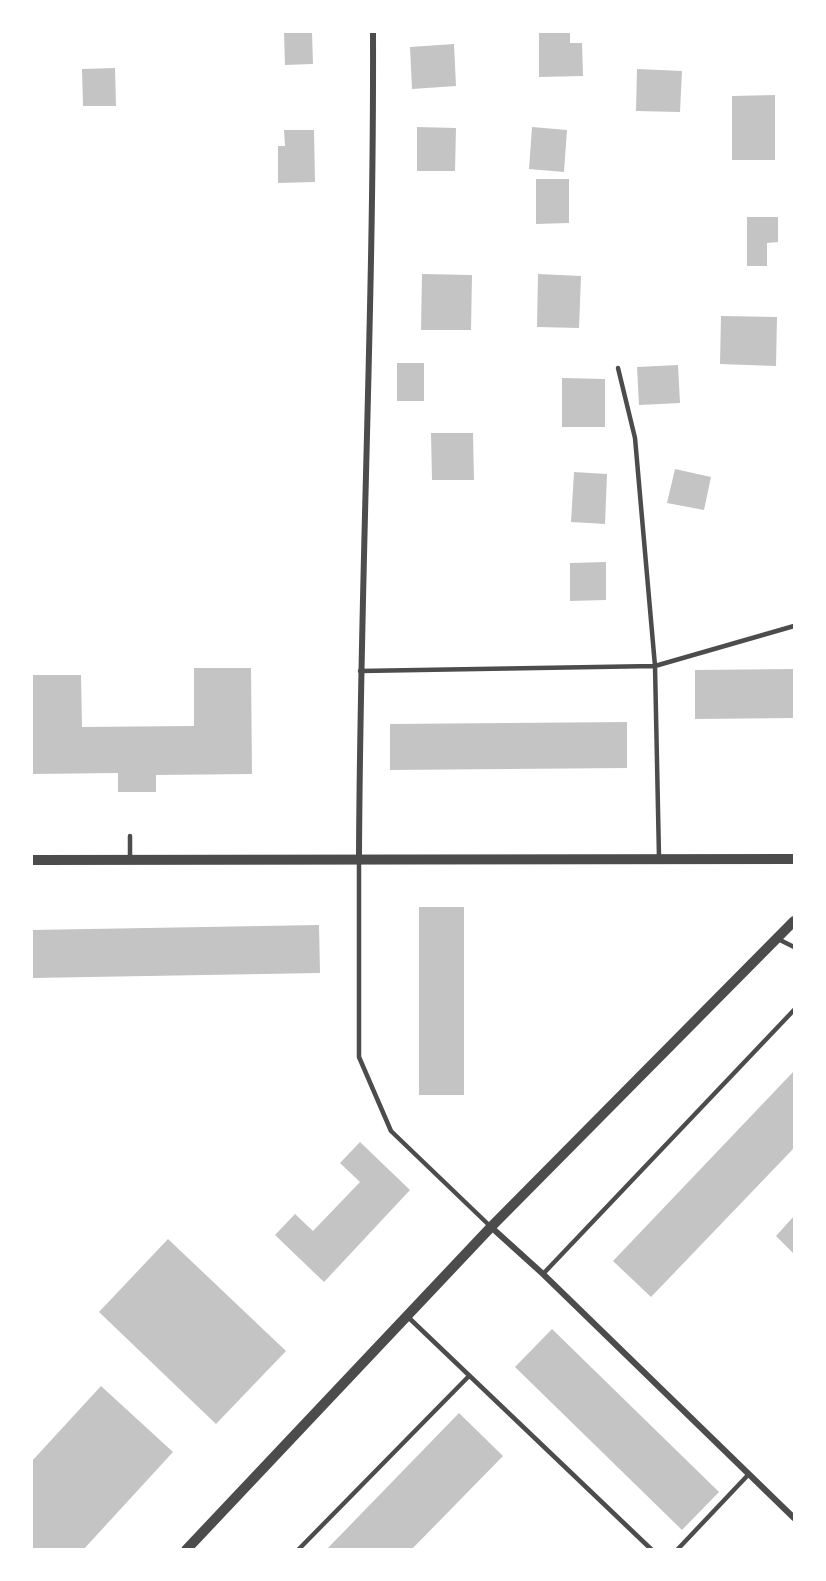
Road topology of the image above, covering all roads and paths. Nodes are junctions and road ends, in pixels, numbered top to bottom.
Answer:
1 (373, 32) edge
2 (618, 368) dead end
3 (795, 626) edge
4 (655, 666) junction
5 (360, 671) junction
6 (130, 836) dead end
7 (130, 859) junction
8 (359, 859) junction
9 (659, 859) junction
10 (795, 859) edge
11 (32, 860) edge
12 (795, 921) edge
13 (777, 938) junction
14 (795, 946) edge
15 (795, 1010) edge
16 (491, 1227) junction
17 (543, 1274) junction
18 (408, 1317) junction
19 (469, 1376) junction
20 (748, 1475) junction
21 (795, 1518) edge
22 (186, 1550) edge
23 (298, 1550) edge
24 (652, 1550) edge
25 (677, 1550) edge

1 - 5 street
2 - 4 lane
3 - 4 lane
4 - 5 lane
4 - 9 lane
5 - 8 street
6 - 7 lane
7 - 8 street
7 - 11 street
8 - 9 street
8 - 16 lane
9 - 10 street
12 - 13 street
13 - 14 lane
13 - 16 street
15 - 17 lane
16 - 17 street
16 - 18 street
17 - 20 street
18 - 19 lane
18 - 22 street
19 - 23 lane
19 - 24 lane
20 - 21 street
20 - 25 lane

